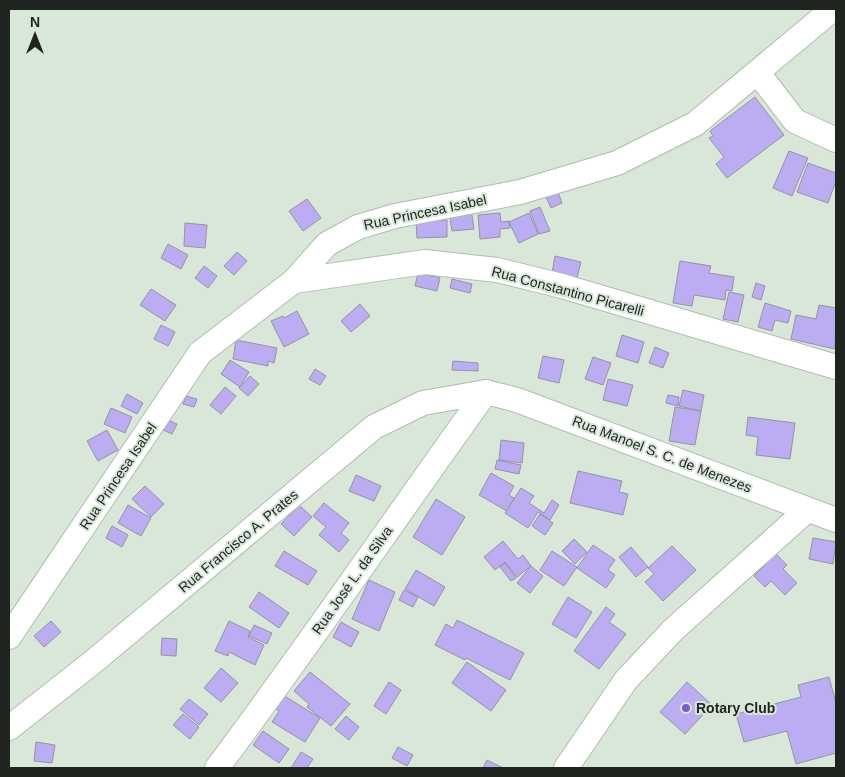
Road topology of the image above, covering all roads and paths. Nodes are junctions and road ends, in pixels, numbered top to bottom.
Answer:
1 (833, 9) edge
2 (758, 73) junction
3 (836, 140) edge
4 (294, 281) junction
5 (836, 367) edge
6 (486, 392) junction
7 (807, 510) junction
8 (836, 520) edge
9 (9, 637) edge
10 (9, 728) edge
11 (217, 768) edge
12 (566, 768) edge

1 - 2 street, Rua Princesa Isabel
2 - 3 street
2 - 4 street, Rua Princesa Isabel
4 - 5 street, Rua Constantino Picarelli
4 - 9 street, Rua Princesa Isabel
6 - 7 street, Rua Manoel S. C. de Menezes
6 - 10 street, Rua Francisco A. Prates
6 - 11 street, Rua José L. da Silva
7 - 8 street, Rua Manoel S. C. de Menezes
7 - 12 street

